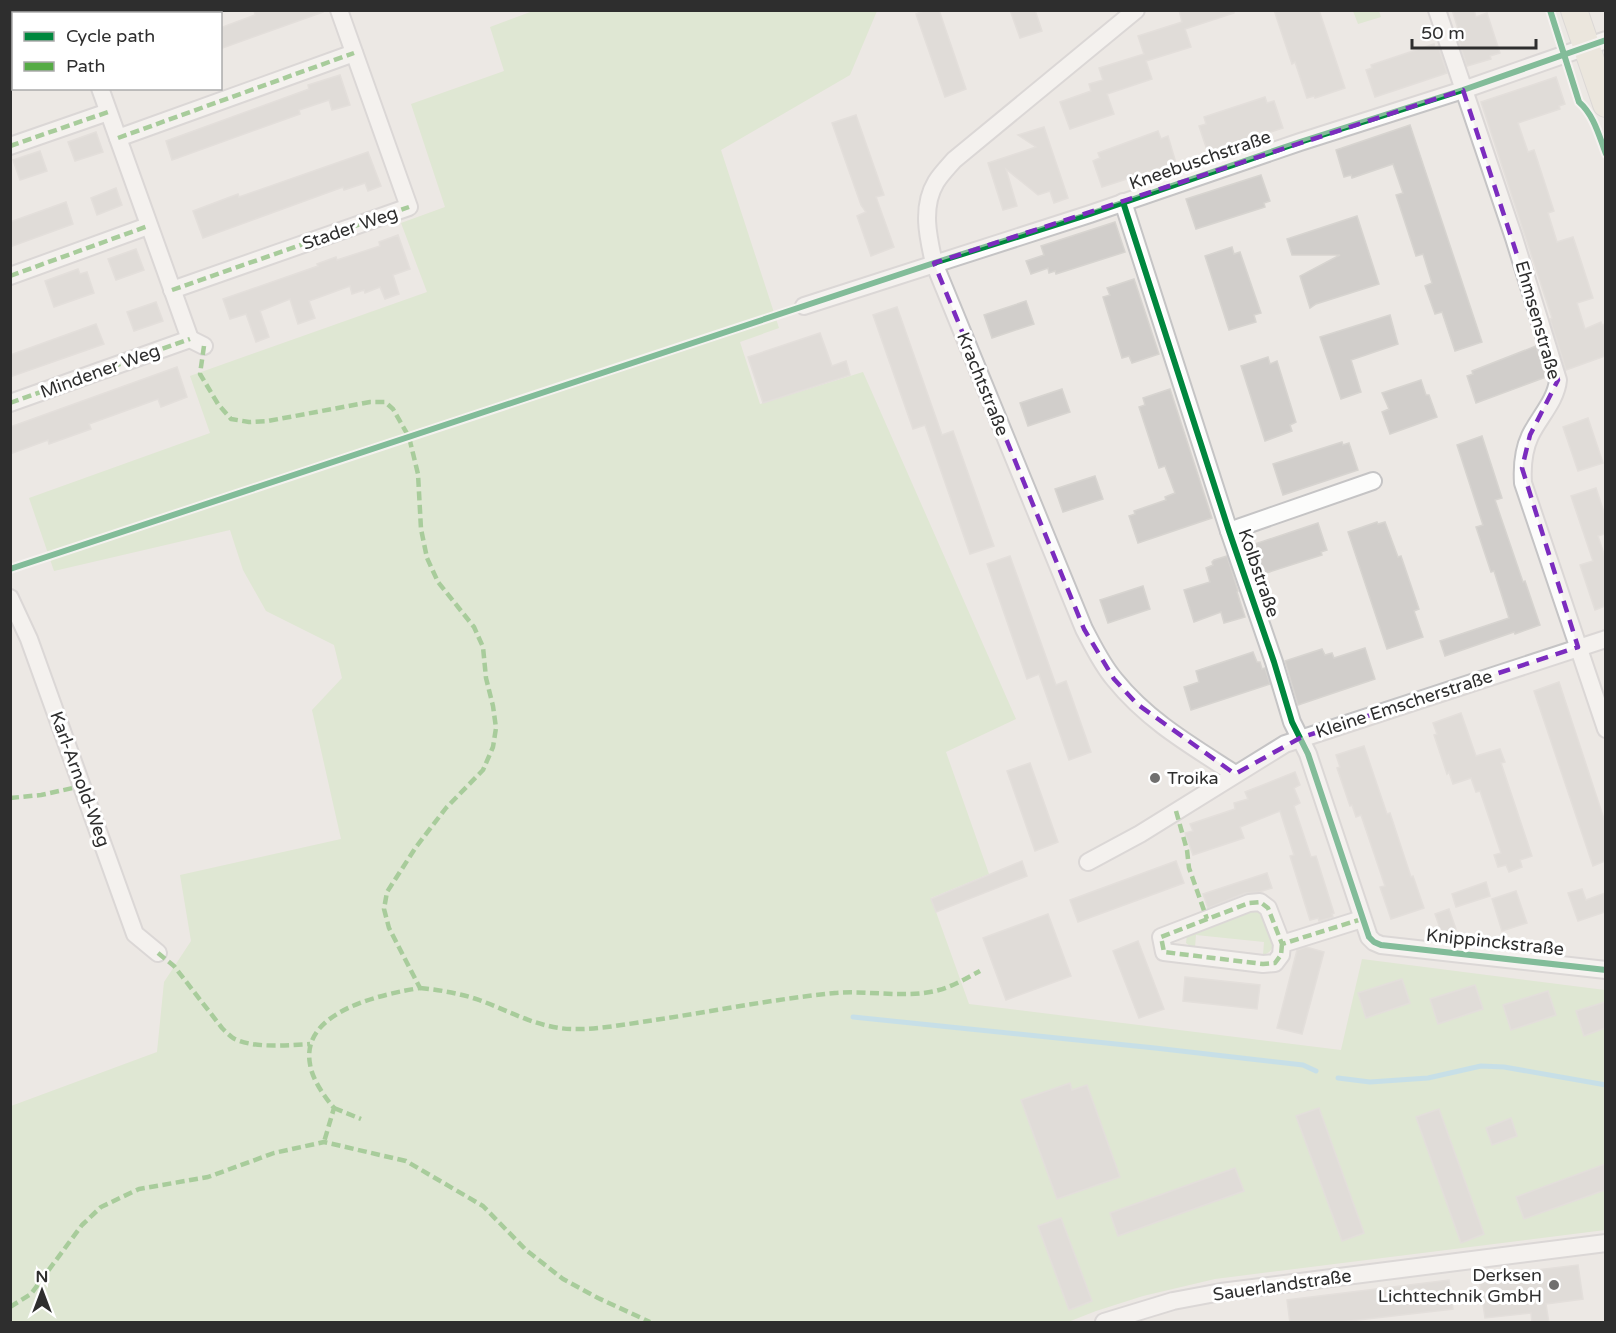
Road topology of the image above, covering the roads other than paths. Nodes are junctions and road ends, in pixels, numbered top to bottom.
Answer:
1 (339, 10) edge
2 (1136, 10) edge
3 (1437, 10) edge
4 (1574, 10) edge
5 (1596, 43) edge
6 (354, 53) junction
7 (101, 90) edge
8 (1463, 90) junction
9 (1605, 104) edge
10 (108, 112) junction
11 (118, 138) junction
12 (10, 146) edge
13 (1123, 202) junction
14 (148, 226) junction
15 (934, 263) junction
16 (10, 276) edge
17 (172, 290) junction
18 (804, 306) dead end
19 (10, 403) edge
20 (1373, 481) dead end
21 (1229, 531) junction
22 (10, 598) edge
23 (1605, 639) edge
24 (1578, 647) junction
25 (1605, 729) edge
26 (1300, 738) junction
27 (1235, 774) junction
28 (1088, 862) dead end
29 (1362, 919) junction
30 (1282, 944) junction
31 (1381, 945) joint
32 (158, 953) dead end
33 (1605, 969) edge
34 (1605, 1243) edge
35 (1104, 1323) edge

1 - 6 street, Stader Weg
2 - 15 street, Krachtstraße
3 - 8 street, Ehmsenstraße
4 - 5 main road
5 - 8 street, Kneebuschstraße
5 - 9 main road
6 - 11 street
6 - 17 street, Stader Weg
7 - 10 street, Mindener Weg
8 - 13 street, Kneebuschstraße
8 - 24 street, Ehmsenstraße
10 - 11 street, Mindener Weg
10 - 12 street
11 - 14 street, Mindener Weg
13 - 15 street, Kneebuschstraße
13 - 21 street, Kolbstraße
14 - 16 street
14 - 17 street, Mindener Weg
15 - 18 street, Kneebuschstraße
15 - 27 street, Krachtstraße
17 - 19 street, Mindener Weg
20 - 21 street
21 - 26 street, Kolbstraße
22 - 32 street, Karl-Arnold-Weg
23 - 24 street, Kleine Emscherstraße
24 - 25 street, Ehmsenstraße
24 - 26 street, Kleine Emscherstraße
26 - 27 street, Kleine Emscherstraße
26 - 29 street, Kolbstraße
27 - 28 street, Kleine Emscherstraße
29 - 30 street
29 - 31 street, Kolbstraße
30 - 30 street
31 - 33 street, Knippinckstraße
34 - 35 street, Sauerlandstraße

